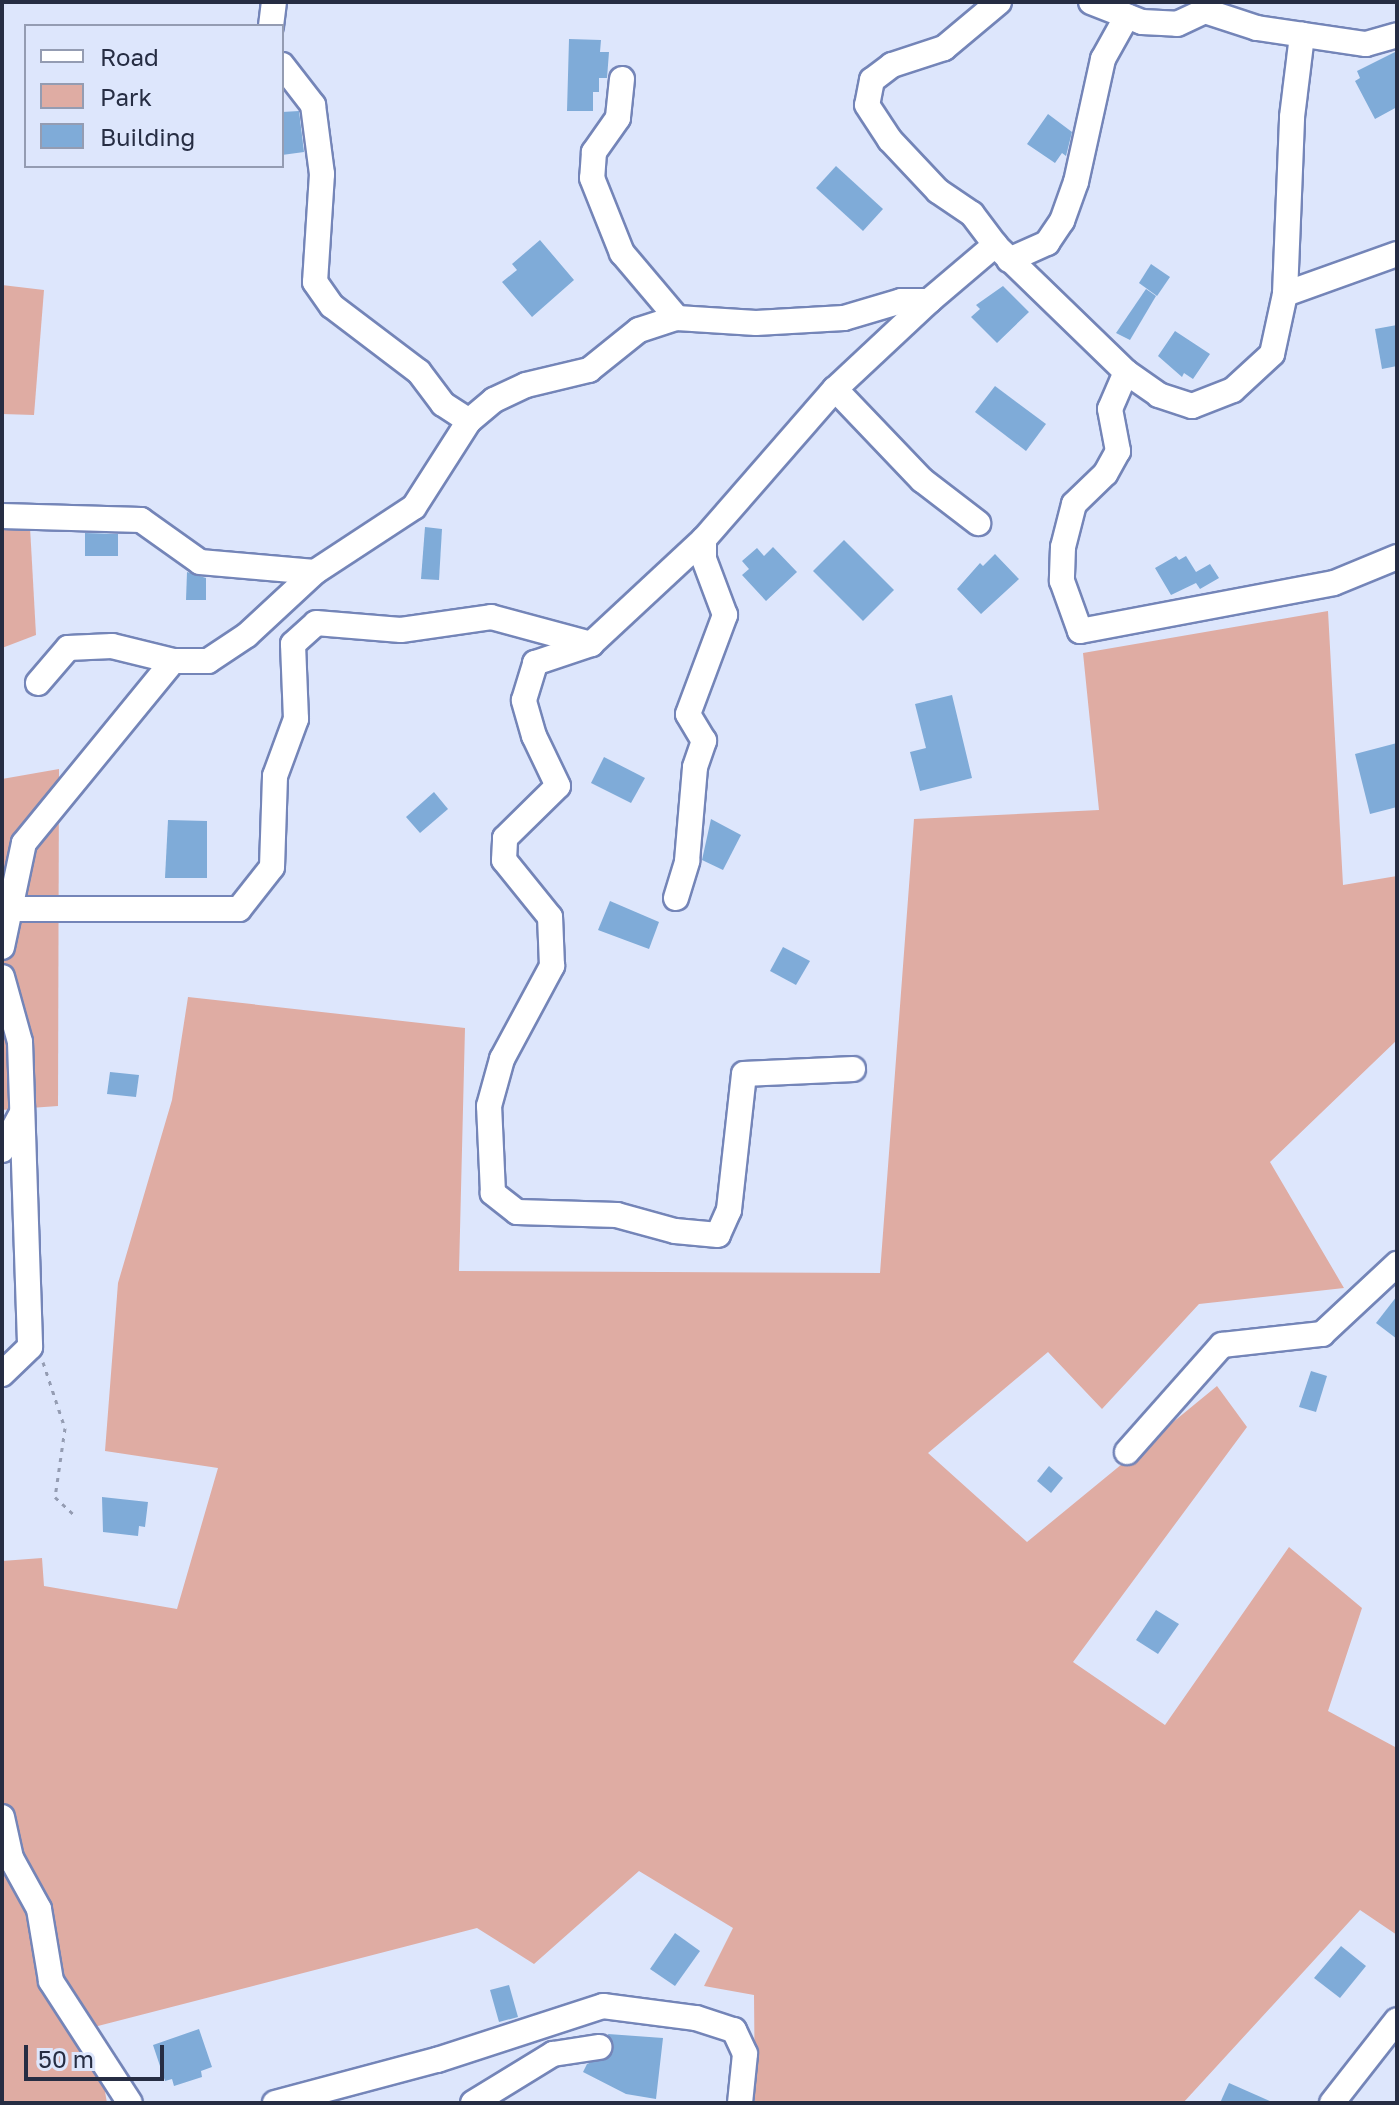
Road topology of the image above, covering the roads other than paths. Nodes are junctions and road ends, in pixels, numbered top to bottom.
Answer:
1 (274, 2) edge
2 (999, 2) edge
3 (1091, 2) edge
4 (1207, 6) edge
5 (1127, 16) junction
6 (271, 24) edge
7 (1302, 35) junction
8 (1397, 35) edge
9 (284, 68) edge
10 (622, 79) dead end
11 (1002, 252) junction
12 (1397, 254) edge
13 (1285, 294) junction
14 (929, 301) junction
15 (677, 318) junction
16 (1126, 372) junction
17 (835, 389) junction
18 (469, 421) junction
19 (2, 516) edge
20 (978, 523) dead end
21 (704, 539) junction
22 (1397, 557) edge
23 (315, 572) junction
24 (591, 644) junction
25 (173, 661) junction
26 (38, 683) dead end
27 (676, 898) dead end
28 (8, 909) junction
29 (2, 947) edge
30 (2, 977) edge
31 (853, 1069) dead end
32 (22, 1113) junction
33 (2, 1150) edge
34 (1397, 1264) edge
35 (2, 1374) edge
36 (1127, 1452) dead end
37 (2, 1817) edge
38 (1397, 2020) edge
39 (599, 2047) dead end
40 (312, 2096) edge
41 (130, 2103) edge
42 (275, 2103) edge
43 (473, 2103) edge
44 (740, 2103) edge
45 (1332, 2103) edge

1 - 6 street
2 - 11 street
3 - 5 street
4 - 5 street
4 - 7 street
5 - 11 street
7 - 8 street
7 - 13 street
9 - 18 street
10 - 15 street
11 - 14 street
11 - 16 street
12 - 13 street
13 - 16 street
14 - 15 street
14 - 17 street
15 - 18 street
16 - 22 street
17 - 20 street
17 - 21 street
18 - 23 street
19 - 23 street
21 - 24 street
21 - 27 street
23 - 25 street
24 - 28 street
24 - 31 street
25 - 26 street
25 - 28 street
28 - 29 street
30 - 32 street
32 - 33 street
32 - 35 street
34 - 36 street
37 - 41 street
38 - 45 street
39 - 43 street
40 - 42 street
40 - 44 street

